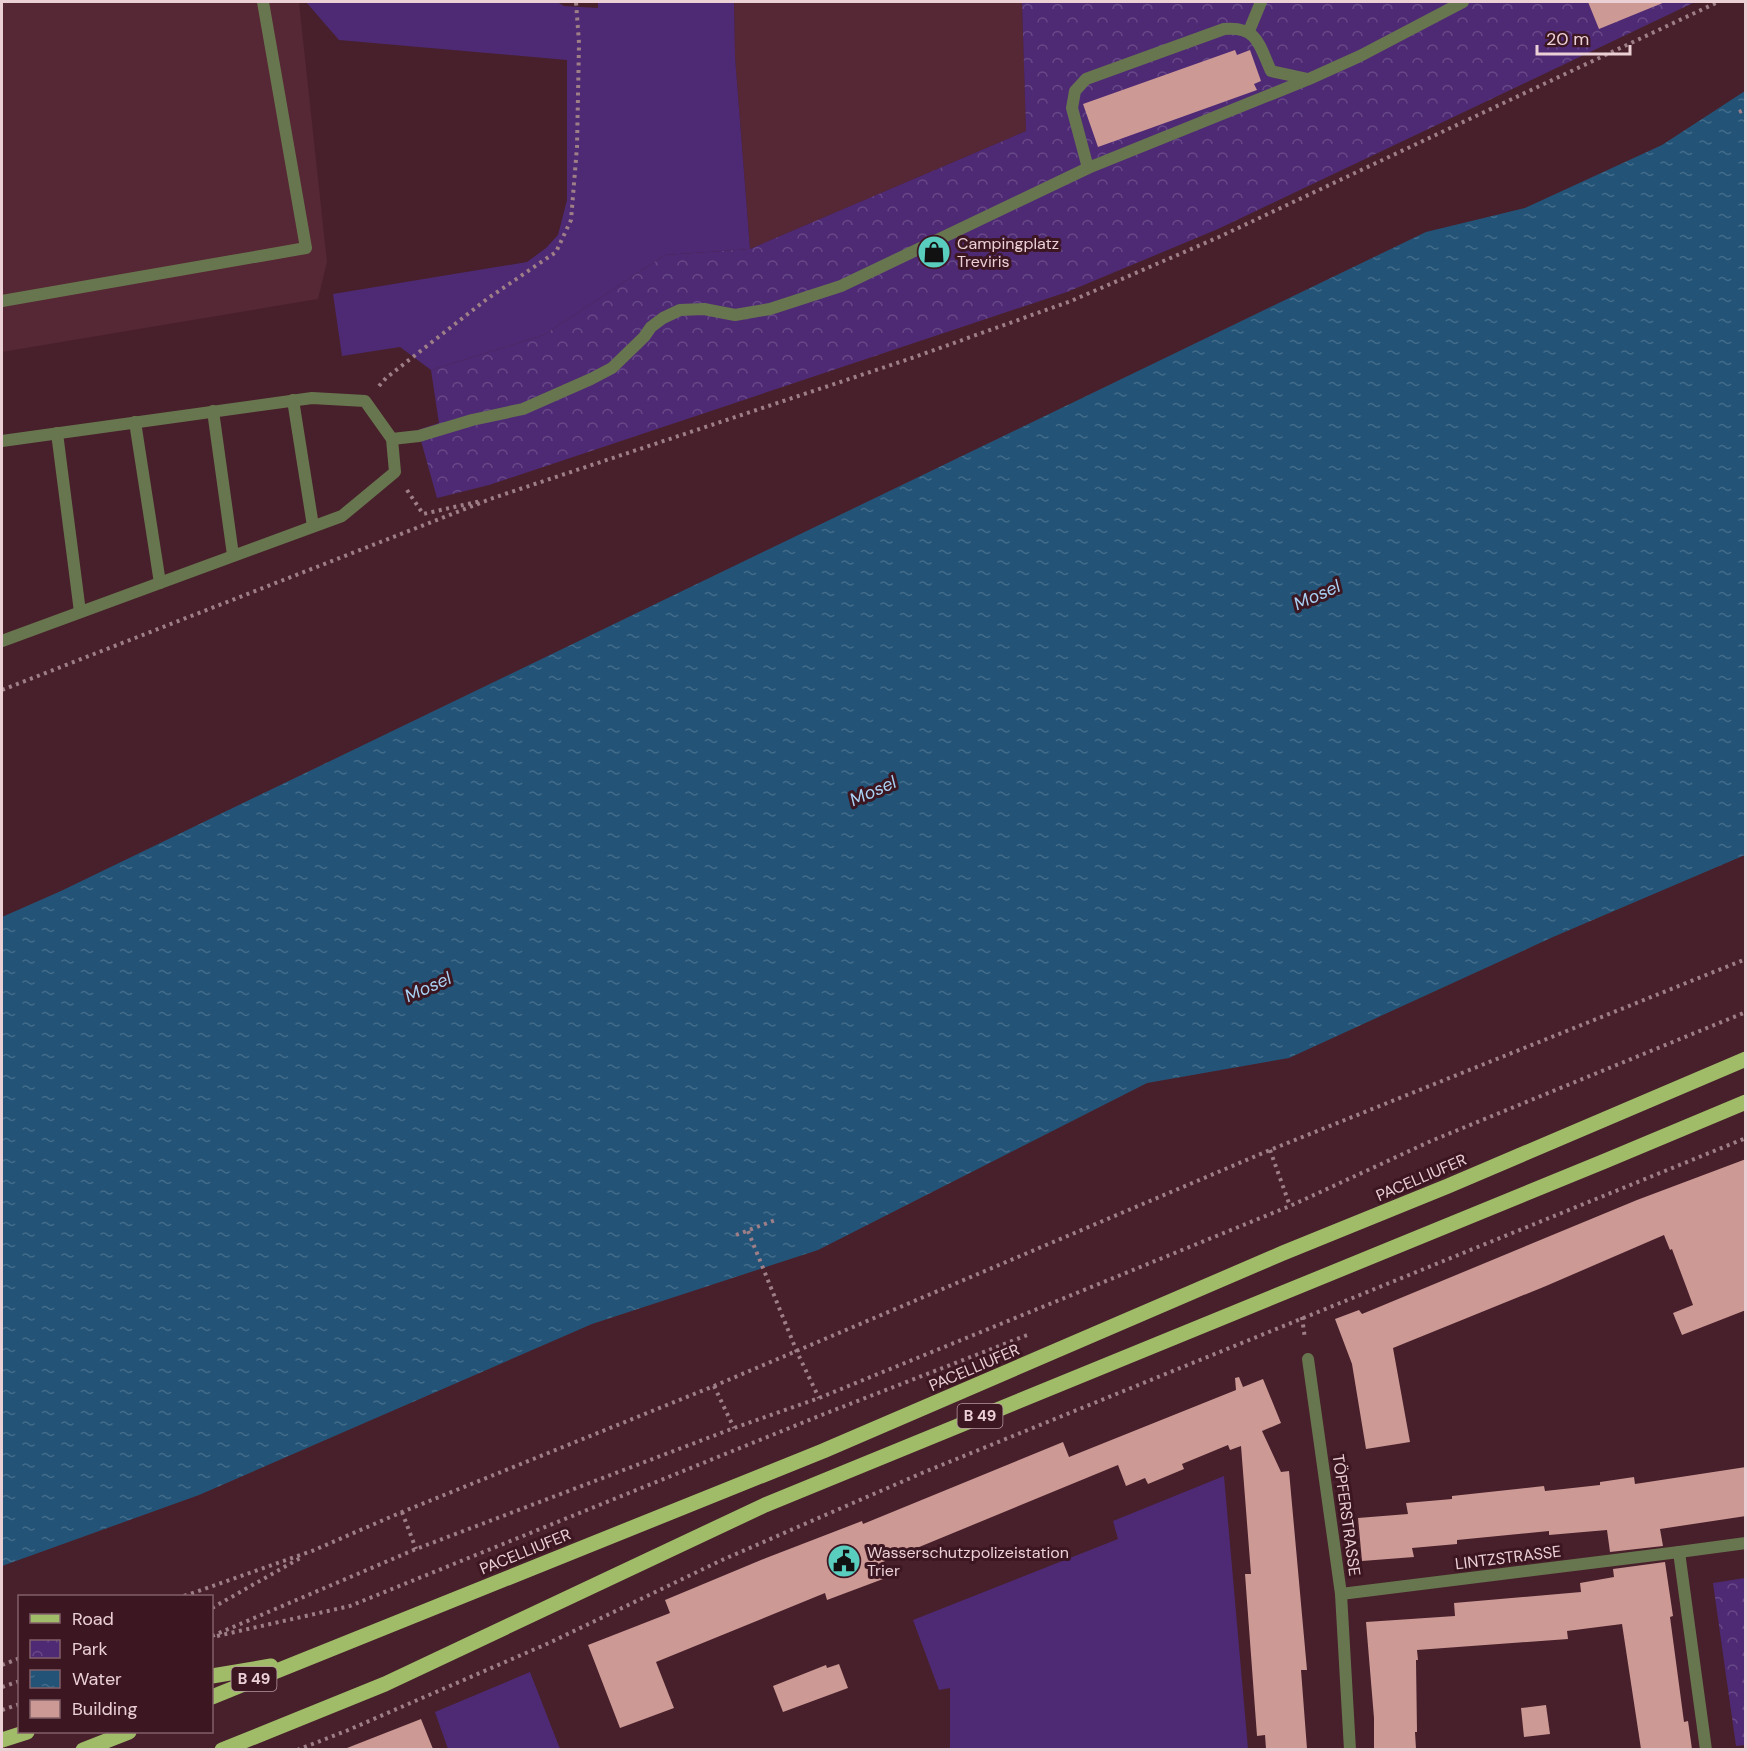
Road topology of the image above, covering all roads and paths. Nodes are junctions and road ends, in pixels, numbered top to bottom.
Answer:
1 (263, 2) edge
2 (576, 2) edge
3 (1261, 2) edge
4 (1463, 2) edge
5 (1718, 2) edge
6 (1249, 31) junction
7 (1309, 79) junction
8 (1746, 109) edge
9 (1739, 111) dead end
10 (1088, 168) junction
11 (2, 301) edge
12 (293, 400) junction
13 (364, 401) junction
14 (213, 411) junction
15 (135, 422) junction
16 (57, 433) junction
17 (392, 439) junction
18 (2, 441) edge
19 (395, 472) junction
20 (494, 498) junction
21 (314, 526) junction
22 (233, 555) junction
23 (160, 583) junction
24 (80, 612) junction
25 (2, 637) edge
26 (2, 690) edge
27 (1746, 959) edge
28 (1746, 1012) edge
29 (1746, 1059) edge
30 (1746, 1102) edge
31 (1746, 1138) edge
32 (1270, 1150) junction
33 (1290, 1206) junction
34 (778, 1219) dead end
35 (748, 1231) junction
36 (736, 1235) dead end
37 (1298, 1286) junction
38 (1302, 1318) junction
39 (1032, 1333) dead end
40 (797, 1352) junction
41 (1308, 1359) joint
42 (714, 1386) junction
43 (819, 1398) junction
44 (734, 1428) junction
45 (402, 1512) junction
46 (1746, 1543) edge
47 (416, 1549) junction
48 (312, 1551) junction
49 (1679, 1552) junction
50 (1341, 1594) junction
51 (187, 1595) edge
52 (213, 1607) edge
53 (213, 1636) edge
54 (213, 1636) edge
55 (18, 1659) edge
56 (297, 1662) junction
57 (2, 1665) edge
58 (213, 1676) edge
59 (18, 1682) edge
60 (2, 1687) edge
61 (213, 1697) edge
62 (18, 1705) edge
63 (2, 1710) edge
64 (21, 1733) edge
65 (124, 1733) edge
66 (2, 1740) edge
67 (83, 1749) edge
68 (222, 1749) edge
69 (297, 1749) edge
70 (1350, 1749) edge
71 (1706, 1749) edge

1 - 11 street
2 - 13 path
3 - 6 street
4 - 7 street
5 - 20 path
6 - 7 street
6 - 10 street
7 - 10 street
8 - 9 path
10 - 17 street
12 - 13 street
12 - 14 street
12 - 21 street
13 - 17 street
14 - 15 street
14 - 22 street
15 - 16 street
15 - 23 street
16 - 18 street
16 - 24 street
17 - 19 street
19 - 20 path
19 - 21 street
20 - 26 path
21 - 22 street
22 - 23 street
23 - 24 street
24 - 25 street
27 - 32 path
28 - 33 path
29 - 56 main road, PACELLIUFER / B 49
30 - 37 main road, B 49
31 - 38 path
32 - 33 path
32 - 40 path
33 - 43 path
34 - 35 path
35 - 36 path
35 - 40 path
37 - 38 path
37 - 68 main road, B 49
38 - 41 path
38 - 69 path
39 - 53 path
40 - 42 path
40 - 43 path
41 - 50 street, TÖPFERSTRASSE
42 - 44 path
42 - 45 path
43 - 44 path
44 - 47 path
45 - 47 path
45 - 48 path
46 - 49 street, LINTZSTRASSE
47 - 54 path
48 - 51 path
48 - 52 path
49 - 50 street, LINTZSTRASSE
49 - 71 street
50 - 70 street, TÖPFERSTRASSE
55 - 57 path
56 - 58 main road
56 - 61 main road, PACELLIUFER / B 49
59 - 60 path
62 - 63 path
64 - 66 main road
65 - 67 main road

